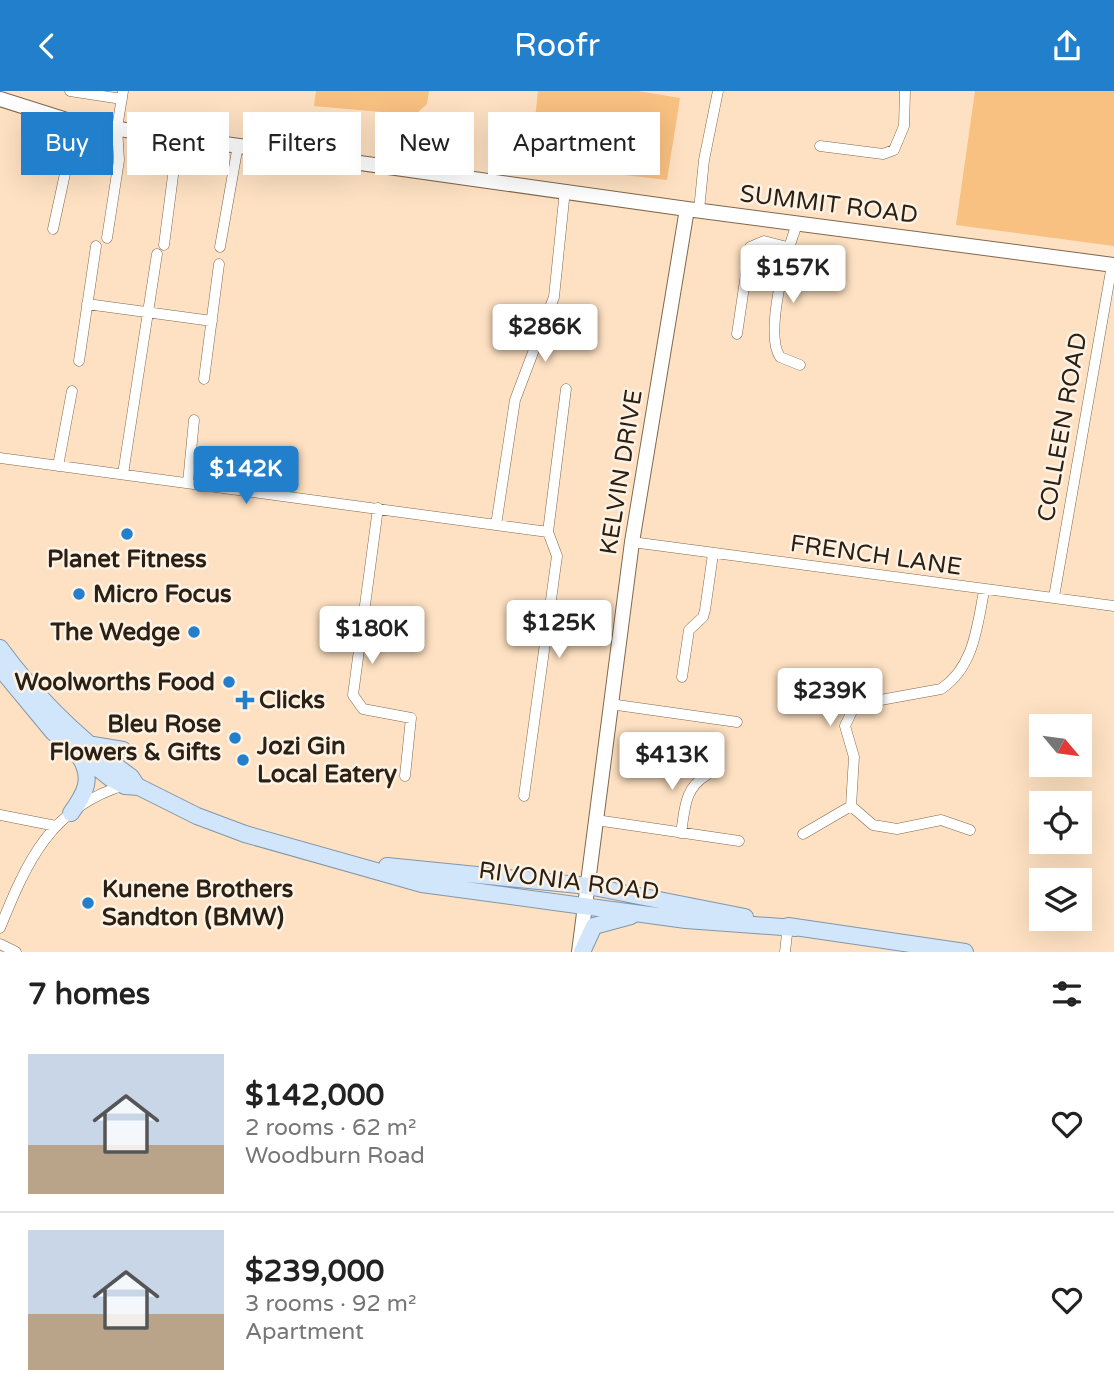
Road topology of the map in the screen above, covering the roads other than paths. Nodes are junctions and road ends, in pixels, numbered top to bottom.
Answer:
1 (71, 91) edge
2 (718, 91) edge
3 (905, 91) edge
4 (122, 95) edge
5 (0, 99) edge
6 (41, 112) edge
7 (113, 128) edge
8 (117, 128) junction
9 (127, 129) edge
10 (229, 144) edge
11 (238, 145) junction
12 (820, 146) dead end
13 (64, 175) edge
14 (173, 175) edge
15 (565, 190) junction
16 (693, 210) junction
17 (798, 222) junction
18 (52, 229) dead end
19 (107, 238) dead end
20 (164, 245) dead end
21 (96, 246) dead end
22 (220, 247) dead end
23 (787, 247) junction
24 (157, 254) dead end
25 (219, 264) dead end
26 (1113, 265) edge
27 (88, 304) junction
28 (148, 312) junction
29 (212, 321) junction
30 (737, 334) dead end
31 (79, 361) dead end
32 (800, 365) dead end
33 (204, 379) dead end
34 (566, 389) dead end
35 (72, 391) dead end
36 (194, 420) dead end
37 (0, 458) edge
38 (58, 465) junction
39 (123, 474) junction
40 (188, 483) junction
41 (378, 508) junction
42 (496, 525) junction
43 (548, 532) junction
44 (632, 542) junction
45 (713, 554) junction
46 (984, 591) junction
47 (1054, 597) junction
48 (1114, 606) edge
49 (0, 648) edge
50 (0, 668) edge
51 (682, 677) dead end
52 (610, 704) junction
53 (737, 722) dead end
54 (81, 747) junction
55 (123, 750) dead end
56 (710, 765) dead end
57 (405, 776) dead end
58 (121, 780) junction
59 (524, 796) dead end
60 (851, 806) junction
61 (71, 813) junction
62 (0, 815) edge
63 (596, 820) junction
64 (56, 825) junction
65 (970, 829) dead end
66 (681, 833) junction
67 (803, 834) dead end
68 (738, 841) dead end
69 (339, 860) junction
70 (588, 886) junction
71 (585, 905) junction
72 (651, 914) junction
73 (0, 928) edge
74 (790, 928) junction
75 (0, 944) edge
76 (16, 952) edge
77 (580, 952) edge
78 (785, 952) edge
79 (965, 952) edge

1 - 4 street
2 - 16 street
3 - 12 street
4 - 8 street
5 - 6 main road, SUMMIT ROAD
7 - 8 main road, SUMMIT ROAD
8 - 9 main road, SUMMIT ROAD
8 - 19 street
10 - 11 main road, SUMMIT ROAD
11 - 15 main road, SUMMIT ROAD
11 - 22 street
13 - 18 street
14 - 20 street
15 - 16 main road, SUMMIT ROAD
15 - 42 street
16 - 17 main road, SUMMIT ROAD
16 - 44 main road, KELVIN DRIVE
17 - 23 street
17 - 26 main road, SUMMIT ROAD
21 - 27 street
23 - 30 street
23 - 32 street
24 - 28 street
25 - 29 street
26 - 47 street, COLLEEN ROAD
27 - 28 street
27 - 31 street
28 - 29 street
28 - 39 street
29 - 33 street
34 - 43 street
35 - 38 street
36 - 40 street
37 - 38 street
38 - 39 street
39 - 40 street
40 - 41 street
41 - 42 street
41 - 57 street
42 - 43 street
43 - 59 street
44 - 45 street, FRENCH LANE
44 - 52 main road, KELVIN DRIVE
45 - 46 street, FRENCH LANE
45 - 51 street
46 - 47 street, FRENCH LANE
46 - 60 street
47 - 48 street, FRENCH LANE
49 - 54 main road, RIVONIA ROAD
50 - 54 main road, RIVONIA ROAD
52 - 53 street
52 - 63 main road, KELVIN DRIVE
54 - 55 main road
54 - 58 main road, RIVONIA ROAD
54 - 61 main road
56 - 66 street
58 - 61 street
58 - 69 main road, RIVONIA ROAD
60 - 65 street
60 - 67 street
61 - 64 street
62 - 64 street
63 - 66 street
63 - 70 main road, KELVIN DRIVE
64 - 73 street
66 - 68 street
69 - 70 main road, RIVONIA ROAD
69 - 71 main road, RIVONIA ROAD
70 - 71 main road, KELVIN DRIVE
70 - 74 main road, RIVONIA ROAD
71 - 72 main road, RIVONIA ROAD
71 - 77 main road, KELVIN DRIVE
72 - 74 main road, RIVONIA ROAD
72 - 77 main road
74 - 78 street
74 - 79 main road, RIVONIA ROAD
75 - 76 street

